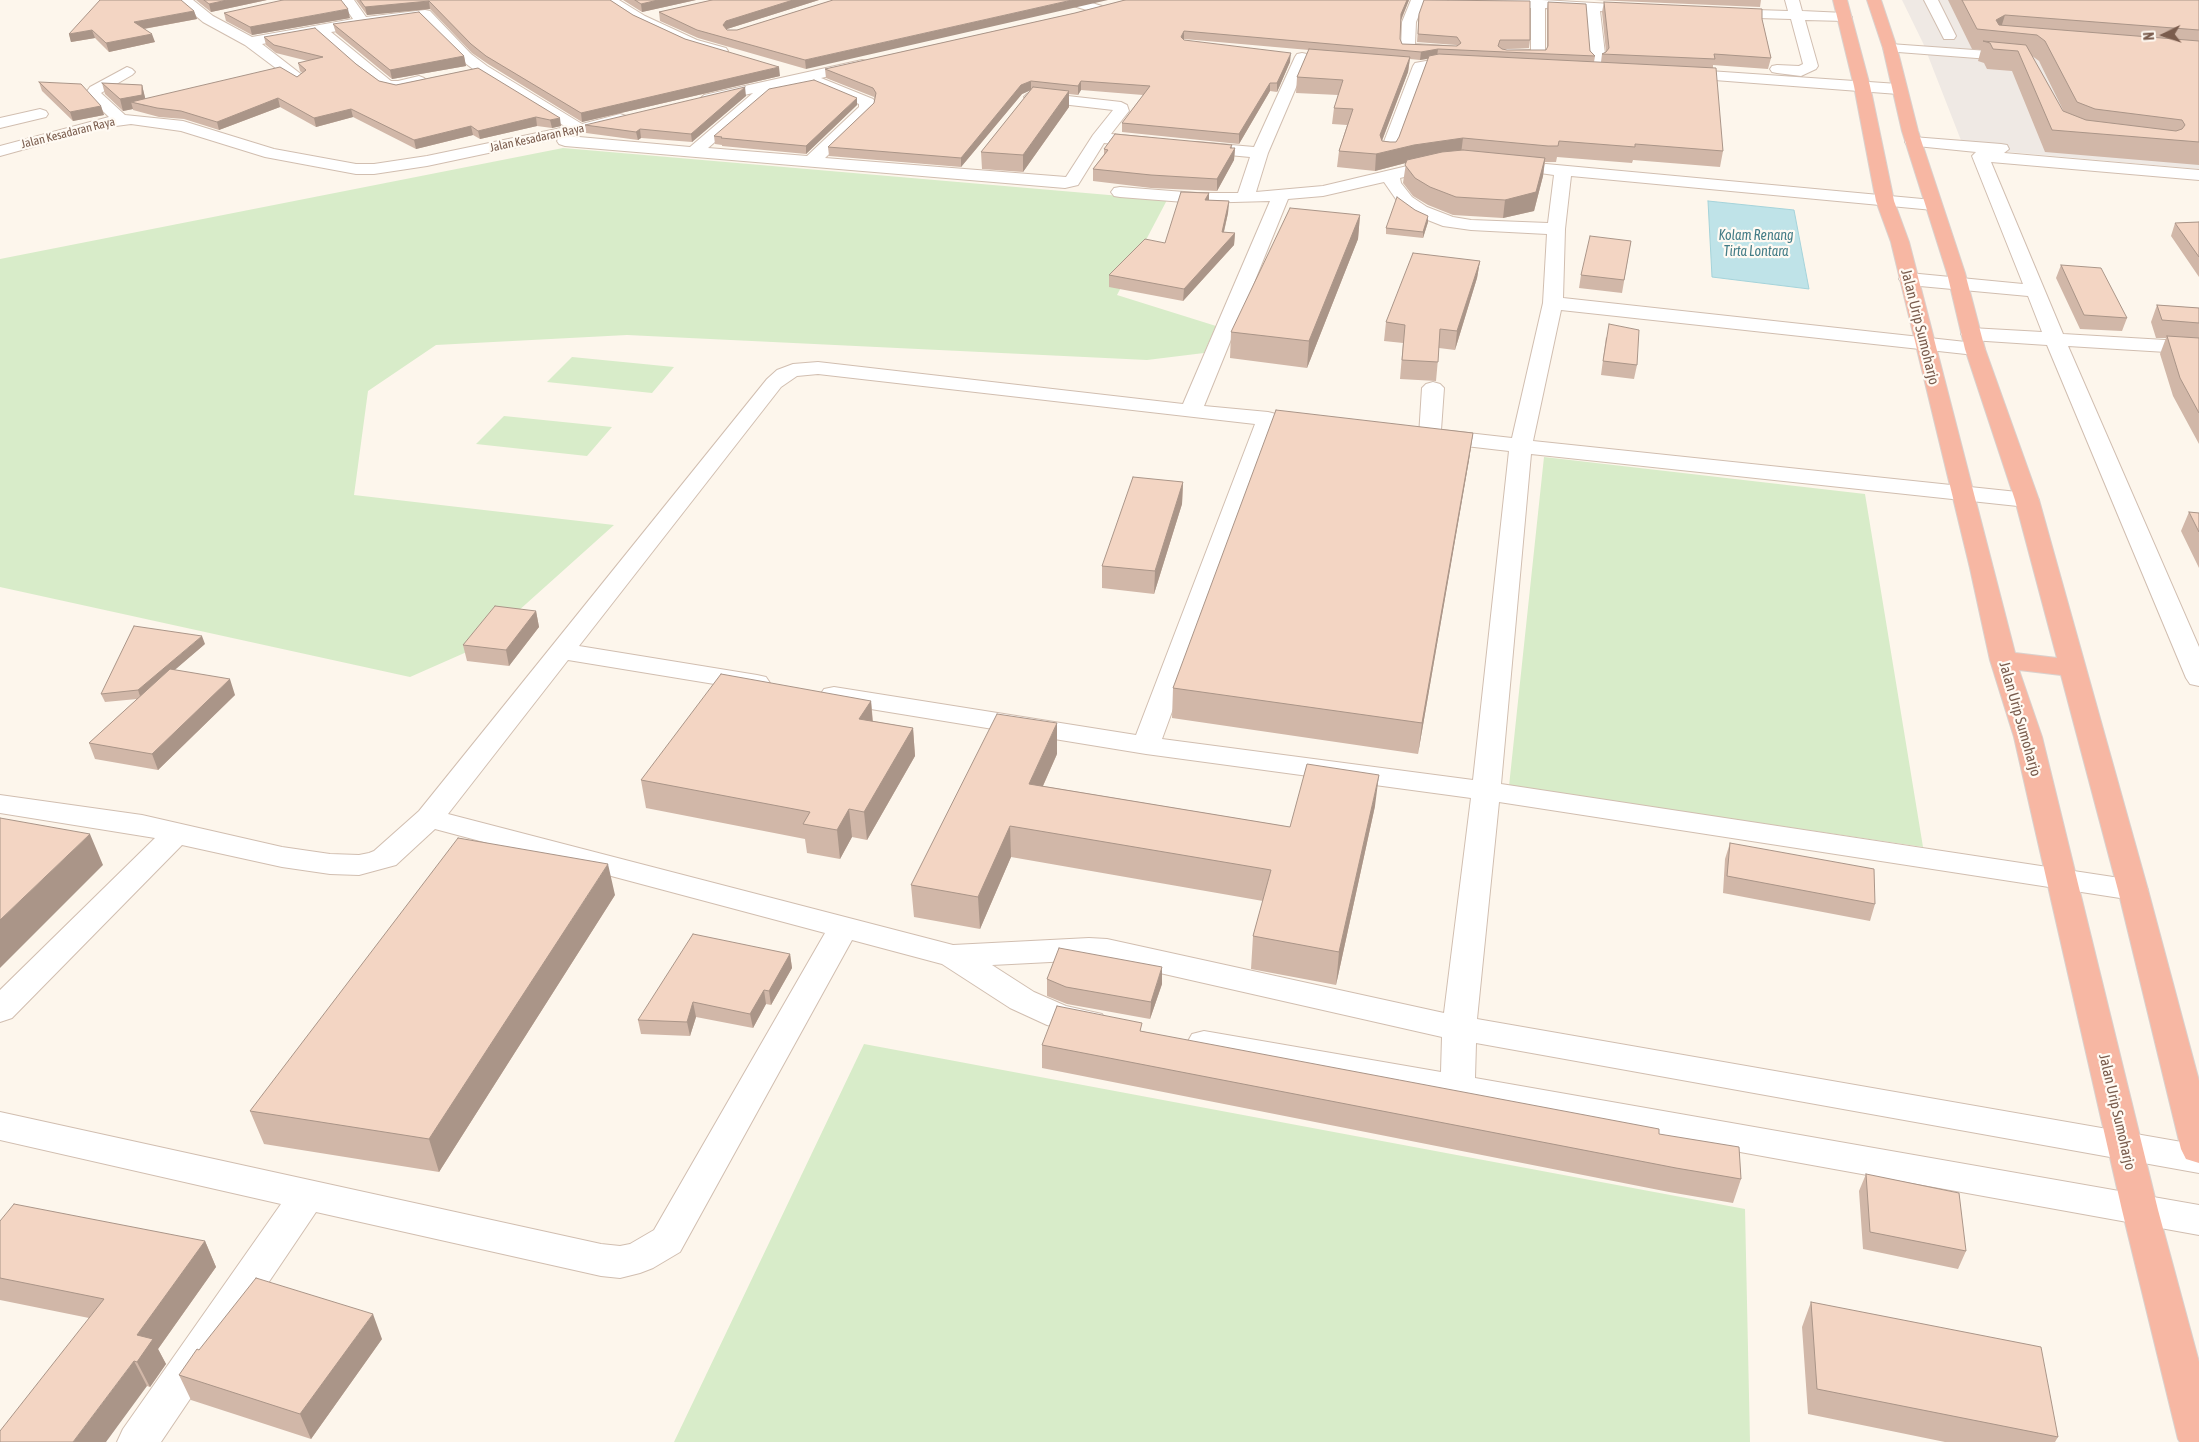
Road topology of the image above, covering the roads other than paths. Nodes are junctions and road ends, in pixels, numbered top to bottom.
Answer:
1 (184, 0) edge
2 (347, 0) edge
3 (610, 0) edge
4 (1068, 0) edge
5 (1418, 0) edge
6 (1456, 0) edge
7 (1792, 0) edge
8 (1931, 0) edge
9 (1538, 4) junction
10 (1114, 5) edge
11 (1593, 7) junction
12 (1843, 8) edge
13 (1097, 9) junction
14 (1650, 10) edge
15 (1708, 12) edge
16 (226, 15) edge
17 (660, 15) edge
18 (1075, 15) edge
19 (1796, 16) junction
20 (208, 19) junction
21 (640, 19) junction
22 (362, 22) junction
23 (1887, 26) edge
24 (321, 30) junction
25 (1931, 35) dead end
26 (250, 42) junction
27 (736, 55) edge
28 (1283, 55) edge
29 (1302, 57) junction
30 (1321, 59) edge
31 (1494, 59) edge
32 (1598, 59) junction
33 (878, 61) edge
34 (2030, 62) edge
35 (1544, 64) junction
36 (1400, 65) edge
37 (1420, 66) junction
38 (482, 69) junction
39 (780, 69) edge
40 (127, 72) dead end
41 (463, 73) edge
42 (806, 77) junction
43 (298, 78) edge
44 (435, 78) edge
45 (1862, 86) junction
46 (1898, 89) junction
47 (698, 101) edge
48 (1022, 105) edge
49 (40, 114) dead end
50 (633, 116) edge
51 (120, 120) junction
52 (0, 122) edge
53 (580, 129) junction
54 (534, 138) junction
55 (1099, 138) junction
56 (1913, 142) junction
57 (1165, 144) edge
58 (1184, 146) edge
59 (0, 151) edge
60 (695, 151) junction
61 (1260, 152) junction
62 (1388, 152) edge
63 (979, 159) dead end
64 (811, 162) junction
65 (1461, 162) edge
66 (2199, 165) edge
67 (1534, 168) edge
68 (1563, 171) junction
69 (966, 175) junction
70 (1390, 175) junction
71 (2199, 175) edge
72 (1120, 192) dead end
73 (1281, 196) junction
74 (1245, 198) junction
75 (1885, 201) junction
76 (1933, 205) junction
77 (1556, 229) junction
78 (1909, 280) junction
79 (1959, 285) junction
80 (2035, 290) junction
81 (1553, 304) junction
82 (2055, 339) junction
83 (1973, 342) junction
84 (1924, 343) junction
85 (2199, 348) edge
86 (1433, 388) dead end
87 (1191, 412) junction
88 (1521, 447) junction
89 (1962, 494) junction
90 (2027, 500) junction
91 (562, 651) junction
92 (2003, 660) junction
93 (2073, 668) junction
94 (2199, 678) edge
95 (1146, 745) junction
96 (1486, 791) junction
97 (0, 804) edge
98 (429, 818) junction
99 (176, 834) junction
100 (2060, 877) junction
101 (2133, 890) junction
102 (844, 927) junction
103 (953, 956) junction
104 (0, 1010) edge
105 (1459, 1028) junction
106 (1117, 1029) edge
107 (1171, 1038) edge
108 (1458, 1089) junction
109 (0, 1126) edge
110 (2126, 1147) junction
111 (2199, 1149) edge
112 (2199, 1159) edge
113 (307, 1196) junction
114 (2140, 1210) junction
115 (2199, 1220) edge
116 (2199, 1439) edge
117 (138, 1442) edge

1 - 20 street
2 - 22 street
3 - 21 street
4 - 13 street
5 - 37 street
6 - 9 street
7 - 19 street
8 - 25 street
9 - 11 street
9 - 35 street
10 - 13 street
11 - 14 street
11 - 32 street
12 - 19 street
12 - 23 highway
12 - 45 highway, Jalan Urip Sumoharjo
13 - 18 street
15 - 19 street
16 - 20 street
17 - 21 street
19 - 45 street
20 - 26 street
21 - 27 street
22 - 24 street
22 - 38 street
23 - 34 street
23 - 46 highway
24 - 26 street
24 - 44 street
26 - 43 street
28 - 29 street
29 - 30 street
29 - 61 street
31 - 35 street
32 - 35 street
32 - 35 street
33 - 42 street
36 - 37 street
37 - 62 street
38 - 41 street
38 - 53 street
39 - 42 street
40 - 51 street
42 - 47 street
45 - 46 street
45 - 75 highway, Jalan Urip Sumoharjo
46 - 56 highway
48 - 55 street
49 - 52 street
50 - 53 street, Jalan Kesadaran Raya
51 - 54 street, Jalan Kesadaran Raya
51 - 59 street, Jalan Kesadaran Raya
53 - 54 street, Jalan Kesadaran Raya
54 - 60 street
55 - 57 street
55 - 69 street
56 - 66 street
56 - 76 highway
58 - 61 street
60 - 64 street
60 - 64 street
61 - 74 street
63 - 69 street
64 - 69 street
65 - 70 street
67 - 68 street
68 - 75 street
68 - 77 street
70 - 73 street
70 - 77 street
71 - 80 street
72 - 74 street
73 - 74 street
73 - 87 street
75 - 76 street
75 - 78 highway, Jalan Urip Sumoharjo
76 - 79 highway
77 - 81 street
78 - 79 street
78 - 84 highway, Jalan Urip Sumoharjo
79 - 80 street
79 - 83 highway
80 - 82 street
81 - 84 street
81 - 88 street
82 - 83 street
82 - 85 street
82 - 94 street
83 - 84 street
83 - 90 highway
84 - 89 highway, Jalan Urip Sumoharjo
86 - 88 street
87 - 91 street
87 - 95 street
88 - 89 street
88 - 96 street
89 - 90 street
89 - 92 highway, Jalan Urip Sumoharjo
90 - 93 highway
91 - 95 street
91 - 98 street
92 - 93 highway
92 - 100 highway, Jalan Urip Sumoharjo
93 - 101 highway
95 - 96 street
96 - 100 street
96 - 105 street
97 - 99 street
98 - 99 street
98 - 102 street
99 - 104 street
100 - 101 street
100 - 110 highway, Jalan Urip Sumoharjo
101 - 111 highway
102 - 103 street
102 - 113 street
103 - 105 street
103 - 106 street
105 - 108 street
105 - 110 street
107 - 108 street
108 - 114 street
109 - 113 street
110 - 112 street
110 - 114 highway, Jalan Urip Sumoharjo
113 - 117 street
114 - 115 street
114 - 116 highway, Jalan Urip Sumoharjo

